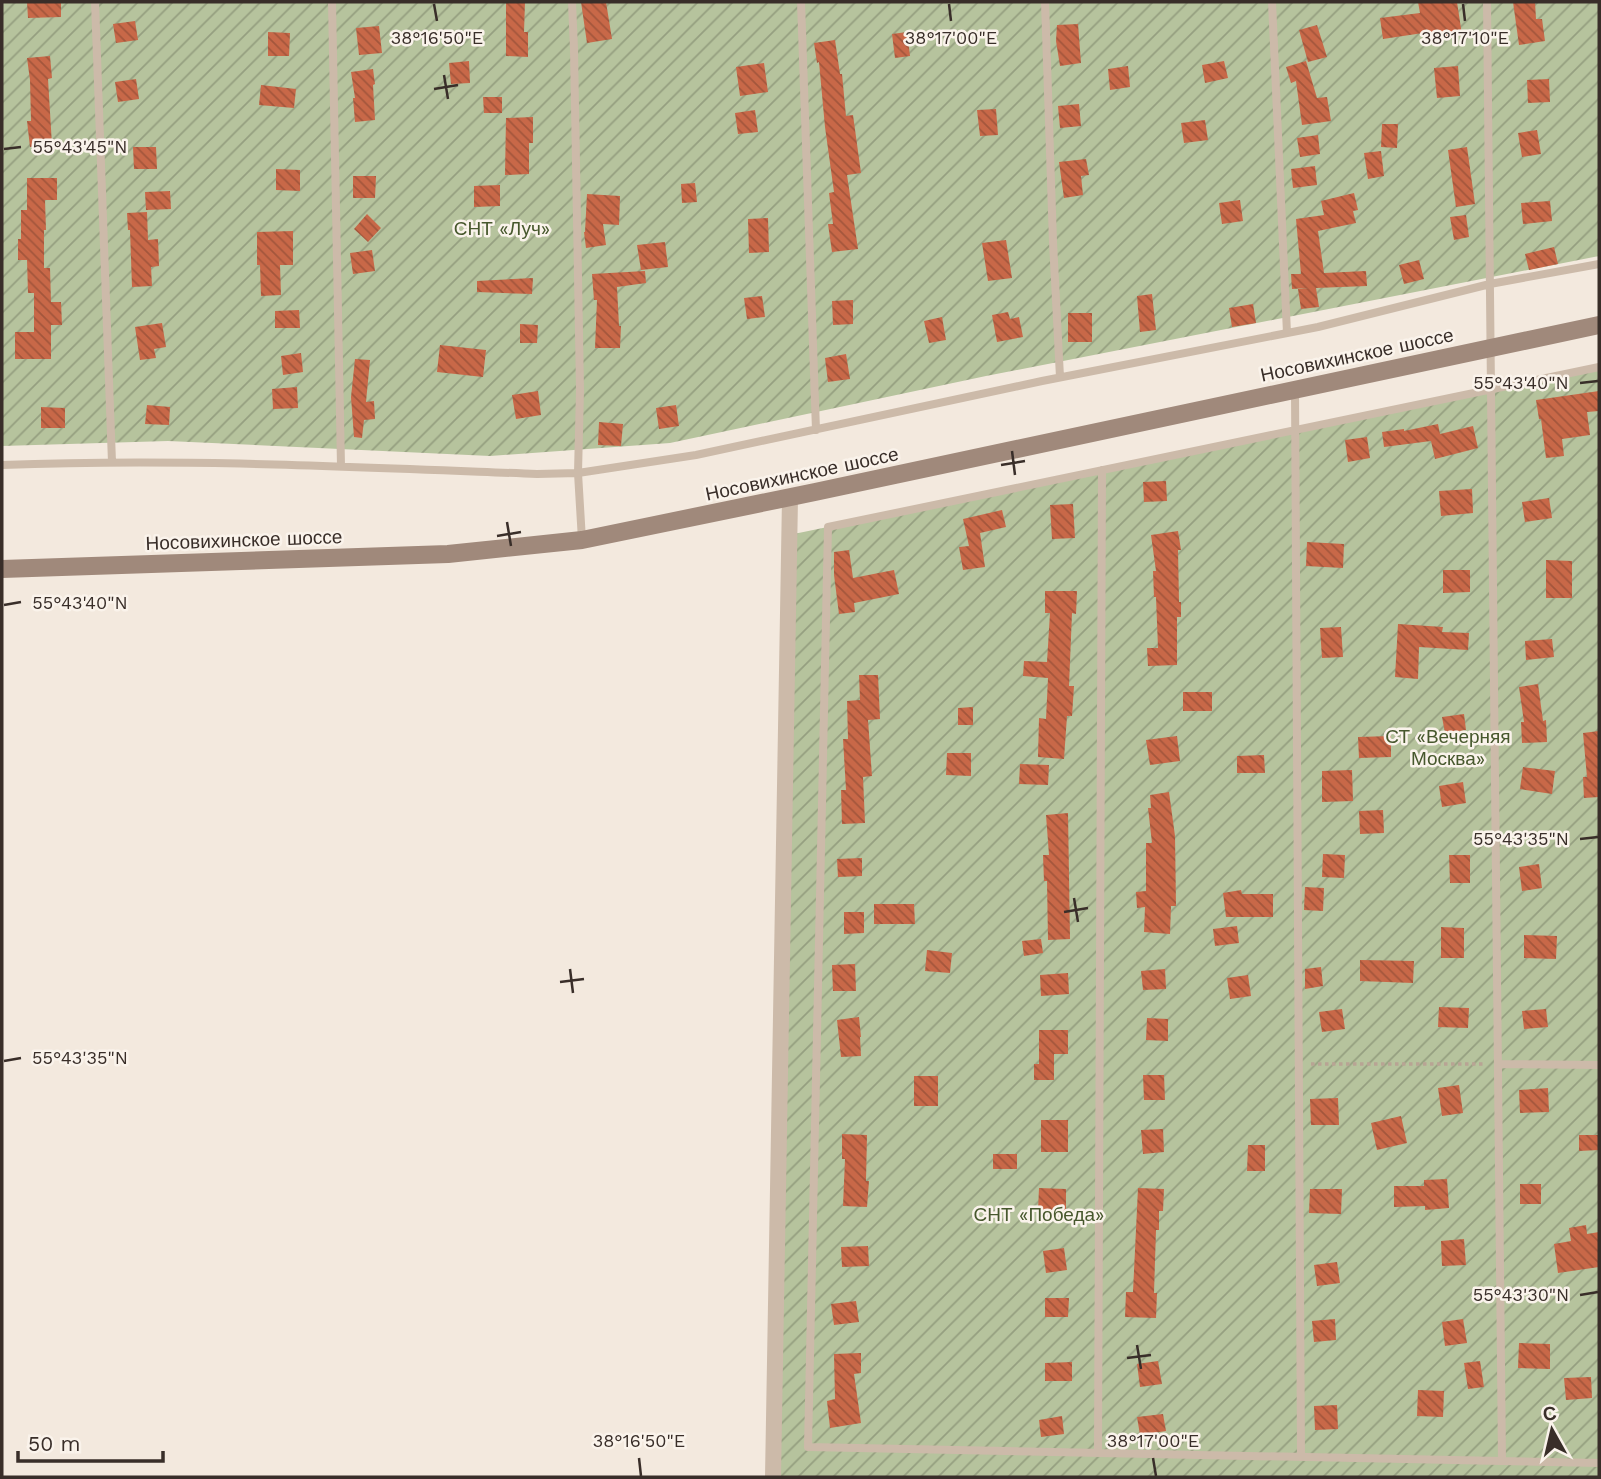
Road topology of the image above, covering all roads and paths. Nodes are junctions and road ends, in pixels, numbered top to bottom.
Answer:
1 (95, 2) edge
2 (332, 2) edge
3 (572, 2) edge
4 (801, 2) edge
5 (1045, 2) edge
6 (1272, 2) edge
7 (1487, 2) edge
8 (1599, 264) edge
9 (1490, 284) junction
10 (1599, 325) edge
11 (1287, 332) junction
12 (1490, 348) junction
13 (1599, 367) edge
14 (1060, 377) junction
15 (1295, 390) junction
16 (1491, 390) junction
17 (816, 430) junction
18 (1295, 430) junction
19 (111, 462) junction
20 (2, 465) edge
21 (341, 466) junction
22 (1102, 470) junction
23 (578, 472) junction
24 (790, 498) junction
25 (582, 540) junction
26 (2, 569) edge
27 (1298, 1064) junction
28 (1498, 1065) junction
29 (1599, 1065) edge
30 (1098, 1453) junction
31 (1301, 1457) junction
32 (1502, 1461) junction
33 (1599, 1463) edge
34 (773, 1477) edge

1 - 19 lane
2 - 21 lane
3 - 23 lane
4 - 17 lane
5 - 14 lane
6 - 11 lane
7 - 9 lane
8 - 9 lane
9 - 11 lane
9 - 12 lane
10 - 12 main road, Носовихинское шоссе
11 - 14 lane
12 - 15 main road, Носовихинское шоссе
12 - 16 lane
13 - 16 lane
14 - 17 lane
15 - 18 lane
15 - 24 main road, Носовихинское шоссе
16 - 18 lane
16 - 28 lane
17 - 23 lane
18 - 22 lane
18 - 27 lane
19 - 20 lane
19 - 21 lane
21 - 23 lane
22 - 30 lane
22 - 30 lane
23 - 25 lane
24 - 25 main road, Носовихинское шоссе
24 - 34 street
25 - 26 main road, Носовихинское шоссе
27 - 28 path
27 - 31 lane
28 - 29 lane
28 - 32 lane
30 - 31 lane
31 - 32 lane
32 - 33 lane

